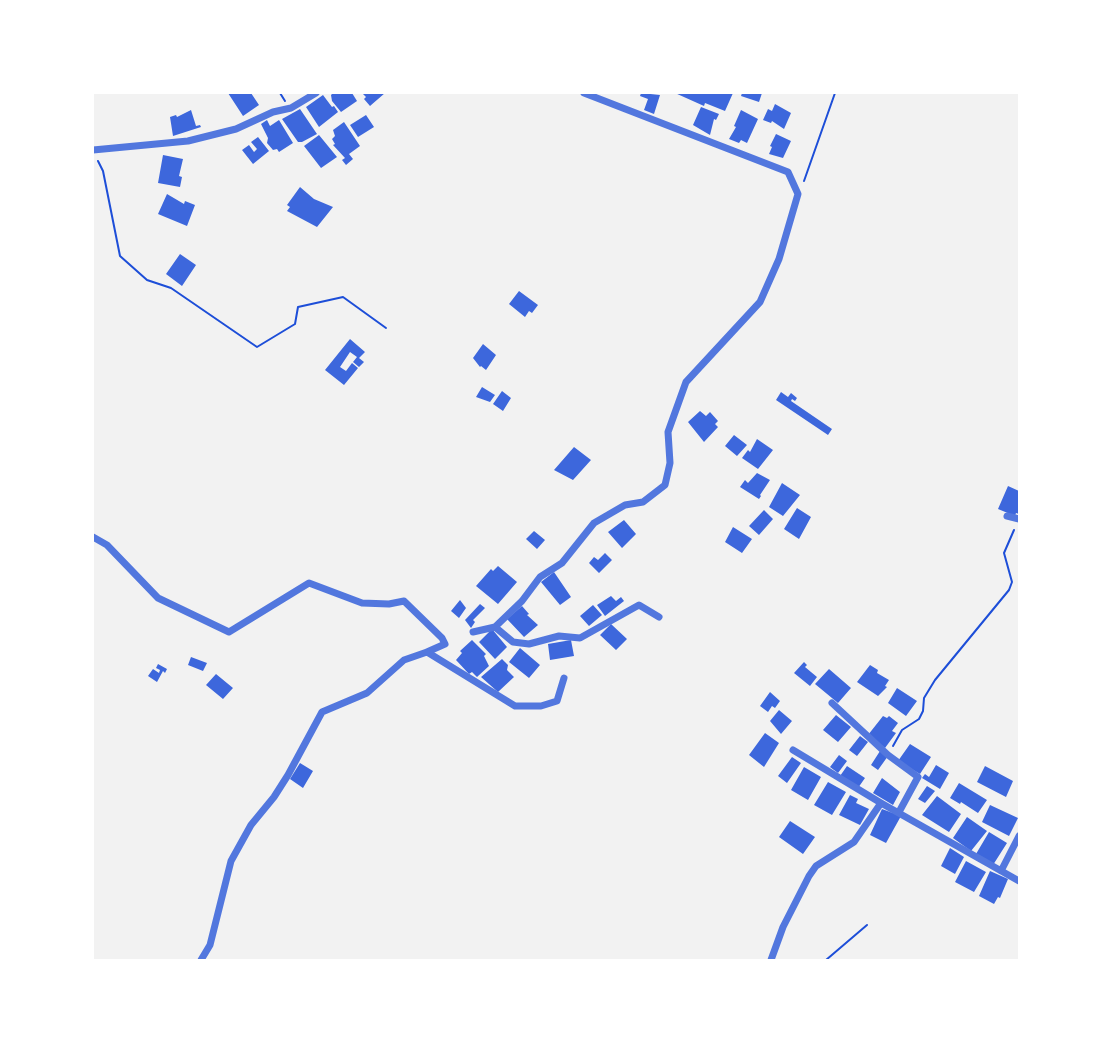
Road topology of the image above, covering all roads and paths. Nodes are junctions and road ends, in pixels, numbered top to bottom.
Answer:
1 (316, 93) edge
2 (584, 93) edge
3 (835, 93) edge
4 (93, 150) edge
5 (799, 194) junction
6 (386, 328) dead end
7 (1007, 516) dead end
8 (1019, 519) edge
9 (93, 537) edge
10 (659, 617) dead end
11 (495, 627) junction
12 (473, 632) dead end
13 (428, 652) junction
14 (564, 678) dead end
15 (832, 703) dead end
16 (793, 750) dead end
17 (888, 755) junction
18 (881, 803) junction
19 (899, 812) junction
20 (1019, 836) edge
21 (1001, 871) junction
22 (1019, 881) edge
23 (867, 925) dead end
24 (201, 960) edge
25 (771, 960) edge
26 (826, 960) edge

1 - 4 street
2 - 5 street
3 - 5 path
4 - 6 path
5 - 11 street
7 - 8 street
8 - 17 path
9 - 13 street
10 - 11 street
11 - 12 street
13 - 14 street
13 - 24 street
15 - 17 street
16 - 18 street
17 - 19 street
18 - 19 street
18 - 25 street
19 - 21 street
20 - 21 street
21 - 22 street
23 - 26 path

